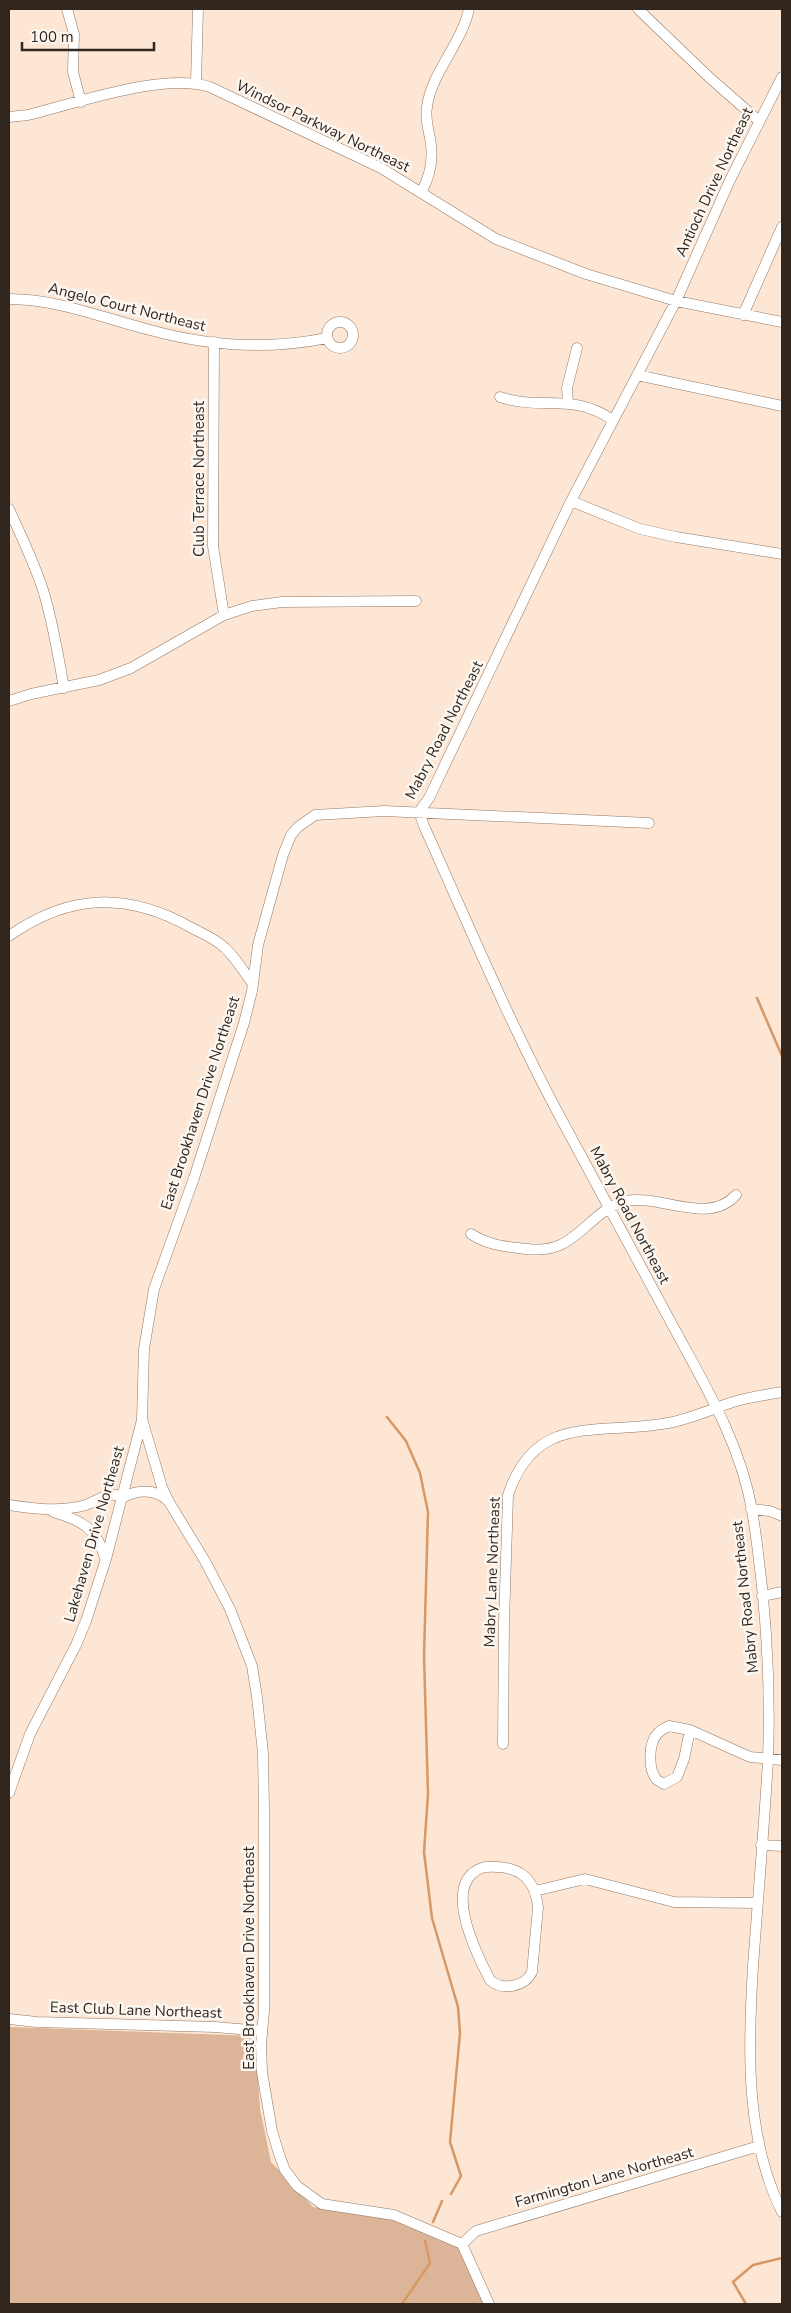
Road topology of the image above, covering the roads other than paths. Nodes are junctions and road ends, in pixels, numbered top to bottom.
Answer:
1 (68, 9) edge
2 (198, 9) edge
3 (469, 9) edge
4 (638, 9) edge
5 (782, 77) edge
6 (196, 82) junction
7 (81, 102) junction
8 (9, 117) edge
9 (759, 121) junction
10 (421, 193) junction
11 (782, 227) edge
12 (9, 299) edge
13 (676, 301) junction
14 (743, 315) junction
15 (782, 322) edge
16 (327, 338) dead end
17 (214, 342) junction
18 (577, 348) dead end
19 (637, 375) junction
20 (500, 397) dead end
21 (568, 403) junction
22 (782, 406) edge
23 (613, 420) junction
24 (570, 501) junction
25 (9, 509) edge
26 (782, 554) edge
27 (416, 601) dead end
28 (224, 615) junction
29 (64, 688) junction
30 (9, 701) edge
31 (424, 812) junction
32 (649, 824) dead end
33 (9, 936) edge
34 (253, 984) junction
35 (736, 1196) dead end
36 (610, 1208) junction
37 (471, 1234) dead end
38 (782, 1392) edge
39 (718, 1409) junction
40 (142, 1419) junction
41 (125, 1480) junction
42 (110, 1494) junction
43 (122, 1498) junction
44 (169, 1502) junction
45 (9, 1505) edge
46 (751, 1509) junction
47 (49, 1511) junction
48 (782, 1516) edge
49 (106, 1559) junction
50 (782, 1592) edge
51 (762, 1596) junction
52 (690, 1730) junction
53 (503, 1744) dead end
54 (768, 1760) junction
55 (782, 1760) edge
56 (9, 1793) edge
57 (761, 1845) junction
58 (782, 1846) edge
59 (535, 1891) junction
60 (756, 1904) junction
61 (9, 2019) edge
62 (262, 2031) junction
63 (759, 2146) junction
64 (782, 2212) edge
65 (462, 2244) junction
66 (489, 2304) edge

1 - 7 street
2 - 6 street
3 - 10 street
4 - 9 street
5 - 9 street, Antioch Drive Northeast
6 - 7 street, Windsor Parkway Northeast
6 - 10 street, Windsor Parkway Northeast
7 - 8 street, Windsor Parkway Northeast
9 - 13 street, Antioch Drive Northeast
10 - 13 street, Windsor Parkway Northeast
11 - 14 street
12 - 17 street, Angelo Court Northeast
13 - 14 street, Windsor Parkway Northeast
13 - 19 street, Mabry Road Northeast
14 - 15 street, Windsor Parkway Northeast
16 - 17 street, Angelo Court Northeast
17 - 28 street, Club Terrace Northeast
18 - 21 street
19 - 22 street
19 - 23 street, Mabry Road Northeast
20 - 21 street
21 - 23 street
23 - 24 street, Mabry Road Northeast
24 - 26 street
24 - 31 street, Mabry Road Northeast
25 - 29 street
27 - 28 street
28 - 29 street
29 - 30 street
31 - 32 street, East Brookhaven Drive Northeast
31 - 34 street, East Brookhaven Drive Northeast
31 - 36 street, Mabry Road Northeast
33 - 34 street
34 - 40 street, East Brookhaven Drive Northeast
35 - 36 street
36 - 37 street
36 - 39 street, Mabry Road Northeast
38 - 39 street, Mabry Lane Northeast
39 - 46 street, Mabry Road Northeast
39 - 53 street, Mabry Lane Northeast
40 - 41 street, Lakehaven Drive Northeast
40 - 44 street, East Brookhaven Drive Northeast
41 - 42 street
41 - 43 street, Lakehaven Drive Northeast
42 - 43 street
42 - 47 street
43 - 44 street
43 - 49 street, Lakehaven Drive Northeast
44 - 62 street, East Brookhaven Drive Northeast
45 - 47 street
46 - 48 street
46 - 51 street, Mabry Road Northeast
47 - 49 street
49 - 56 street, Lakehaven Drive Northeast
50 - 51 street
51 - 54 street, Mabry Road Northeast
52 - 52 street
52 - 54 street
54 - 55 street
54 - 57 street, Mabry Road Northeast
57 - 58 street
57 - 60 street, Mabry Road Northeast
59 - 59 street
59 - 60 street
60 - 63 street, Mabry Road Northeast
61 - 62 street, East Club Lane Northeast
62 - 65 street, East Brookhaven Drive Northeast
63 - 64 street, Mabry Road Northeast
63 - 65 street, Farmington Lane Northeast
65 - 66 street

